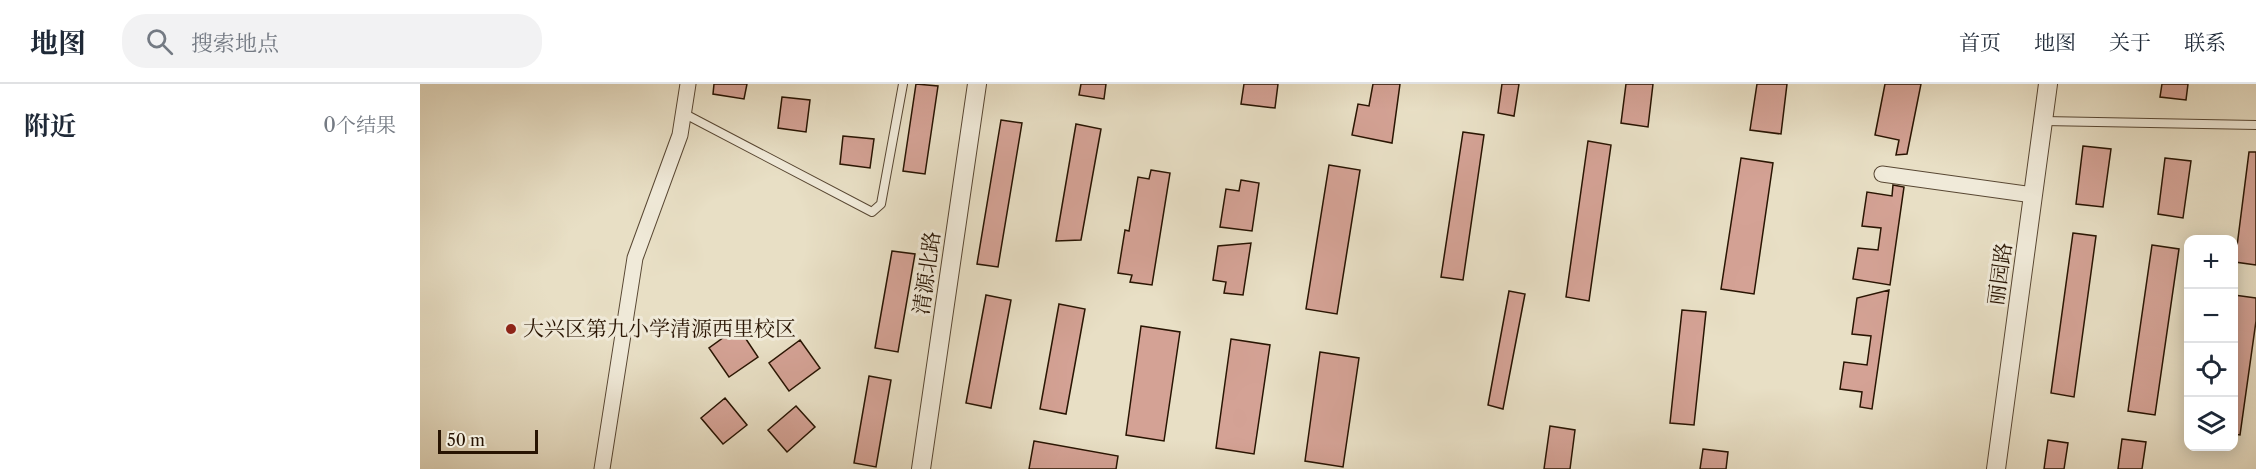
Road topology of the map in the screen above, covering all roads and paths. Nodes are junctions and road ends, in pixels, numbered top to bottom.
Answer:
1 (688, 84) edge
2 (903, 84) edge
3 (977, 84) edge
4 (2048, 84) edge
5 (683, 113) junction
6 (2043, 121) junction
7 (2256, 125) edge
8 (1882, 174) dead end
9 (2033, 195) junction
10 (602, 469) edge
11 (921, 469) edge
12 (1996, 469) edge

1 - 5 street
2 - 5 lane
3 - 11 street, 清源北路
4 - 6 street, 丽园路
5 - 10 street
6 - 7 lane
6 - 9 street, 丽园路
8 - 9 street
9 - 12 street, 丽园路

